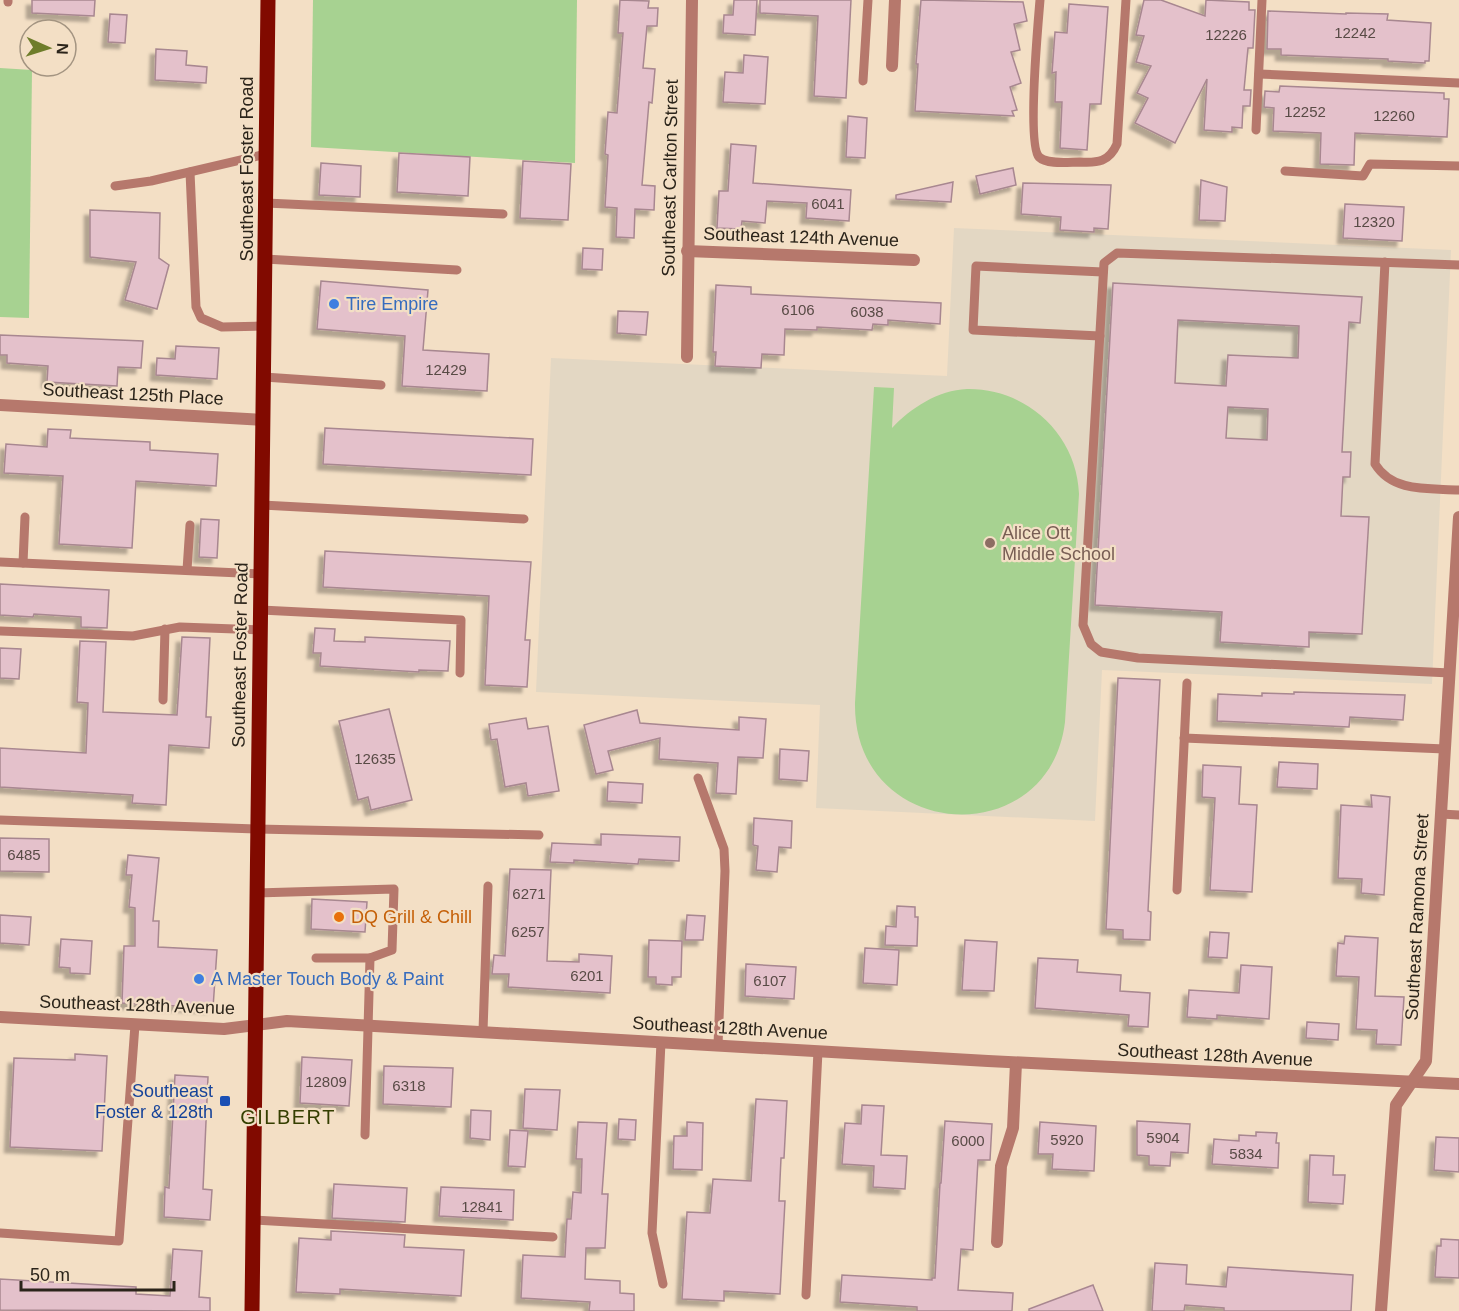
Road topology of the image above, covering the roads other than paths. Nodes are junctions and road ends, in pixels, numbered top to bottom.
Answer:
1 (268, 0) edge
2 (692, 0) edge
3 (868, 0) edge
4 (895, 0) edge
5 (1040, 0) edge
6 (1125, 0) edge
7 (1262, 0) edge
8 (892, 66) dead end
9 (1259, 74) junction
10 (863, 81) dead end
11 (1459, 83) edge
12 (1256, 130) dead end
13 (266, 154) junction
14 (1459, 166) edge
15 (1285, 171) dead end
16 (190, 172) junction
17 (115, 186) dead end
18 (266, 202) junction
19 (503, 214) dead end
20 (687, 251) junction
21 (266, 259) junction
22 (914, 260) dead end
23 (1385, 262) junction
24 (1459, 265) edge
25 (458, 270) dead end
26 (1103, 272) junction
27 (264, 326) junction
28 (1100, 336) junction
29 (687, 357) dead end
30 (264, 377) junction
31 (381, 385) dead end
32 (0, 405) edge
33 (263, 420) junction
34 (1459, 490) edge
35 (262, 505) junction
36 (25, 517) dead end
37 (1459, 517) edge
38 (524, 519) dead end
39 (190, 525) dead end
40 (0, 562) edge
41 (23, 563) junction
42 (1457, 565) edge
43 (187, 570) junction
44 (261, 574) junction
45 (261, 610) junction
46 (165, 629) junction
47 (260, 630) junction
48 (0, 631) edge
49 (460, 673) dead end
50 (1450, 673) junction
51 (1187, 683) dead end
52 (163, 700) dead end
53 (1184, 738) junction
54 (1445, 749) junction
55 (698, 778) dead end
56 (1441, 814) junction
57 (1459, 815) edge
58 (0, 820) edge
59 (257, 829) junction
60 (539, 834) dead end
61 (488, 886) dead end
62 (1177, 890) dead end
63 (256, 893) junction
64 (316, 958) dead end
65 (370, 958) junction
66 (0, 1017) edge
67 (135, 1025) junction
68 (254, 1025) junction
69 (369, 1026) junction
70 (483, 1032) junction
71 (661, 1042) junction
72 (718, 1045) junction
73 (818, 1051) junction
74 (1016, 1063) junction
75 (1412, 1082) junction
76 (1459, 1084) edge
77 (365, 1135) dead end
78 (253, 1220) junction
79 (0, 1233) edge
80 (553, 1238) dead end
81 (997, 1242) dead end
82 (663, 1284) dead end
83 (806, 1295) dead end
84 (252, 1311) edge
85 (1381, 1311) edge

1 - 13 main road, Southeast Foster Road
2 - 20 street, Southeast Carlton Street
3 - 10 lane
4 - 8 street
5 - 6 lane
7 - 9 lane
9 - 11 lane
9 - 12 lane
13 - 16 lane
13 - 18 main road, Southeast Foster Road
14 - 15 lane
16 - 17 lane
16 - 27 lane
18 - 19 lane
18 - 21 main road, Southeast Foster Road
20 - 22 street, Southeast 124th Avenue
20 - 29 street, Southeast Carlton Street
21 - 25 lane
21 - 27 main road, Southeast Foster Road
23 - 24 lane
23 - 26 lane
23 - 34 lane
26 - 28 lane
26 - 28 lane
27 - 30 main road, Southeast Foster Road
28 - 50 lane
30 - 31 lane
30 - 33 main road, Southeast Foster Road
32 - 33 street, Southeast 125th Place
33 - 35 main road, Southeast Foster Road
35 - 38 lane
35 - 44 main road, Southeast Foster Road
36 - 41 lane
37 - 42 street, Southeast Ramona Street
39 - 43 lane
40 - 41 lane
41 - 43 lane
42 - 50 street, Southeast Ramona Street
43 - 44 lane
44 - 45 main road, Southeast Foster Road
45 - 47 main road, Southeast Foster Road
45 - 49 lane
46 - 47 lane
46 - 48 lane
46 - 52 lane
47 - 59 main road, Southeast Foster Road
50 - 54 street, Southeast Ramona Street
51 - 53 lane
53 - 54 lane
53 - 62 lane
54 - 56 street, Southeast Ramona Street
55 - 72 lane
56 - 57 lane
56 - 75 street, Southeast Ramona Street
58 - 59 lane
59 - 60 lane
59 - 63 main road, Southeast Foster Road
61 - 70 lane
63 - 65 lane
63 - 68 main road, Southeast Foster Road
64 - 65 lane
65 - 69 lane
66 - 67 street, Southeast 128th Avenue
67 - 68 street, Southeast 128th Avenue
67 - 79 lane
68 - 69 street, Southeast 128th Avenue
68 - 78 main road, Southeast Foster Road
69 - 70 street, Southeast 128th Avenue
69 - 77 lane
70 - 71 street, Southeast 128th Avenue
71 - 72 street, Southeast 128th Avenue
71 - 82 lane
72 - 73 street, Southeast 128th Avenue
73 - 74 street, Southeast 128th Avenue
73 - 83 lane
74 - 75 street, Southeast 128th Avenue
74 - 81 street
75 - 76 street, Southeast 128th Avenue
75 - 85 street, Southeast Ramona Street
78 - 80 lane
78 - 84 main road, Southeast Foster Road

